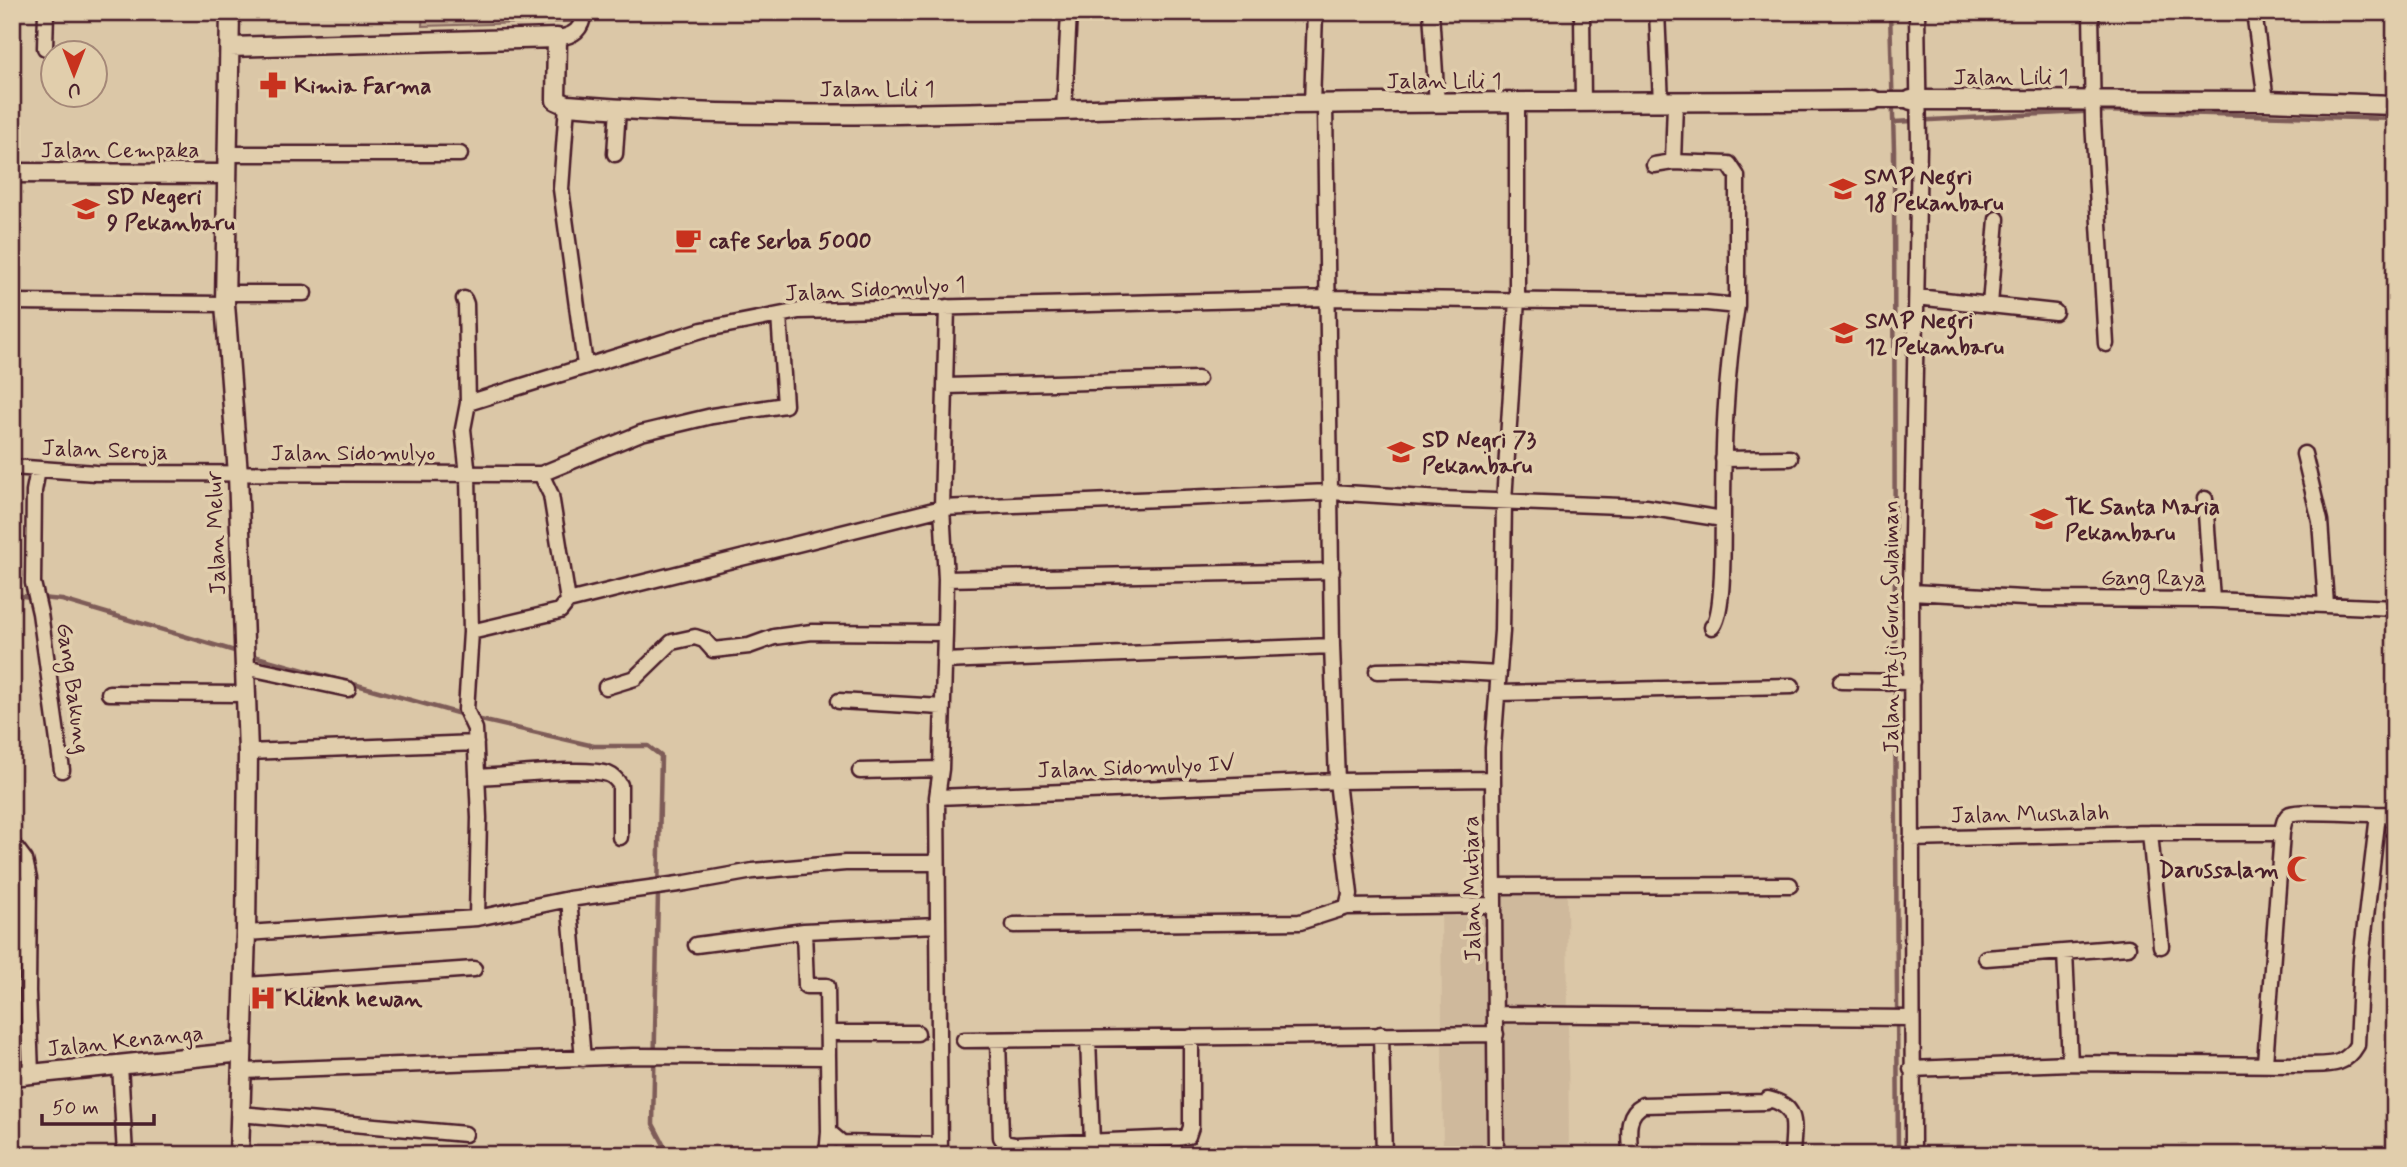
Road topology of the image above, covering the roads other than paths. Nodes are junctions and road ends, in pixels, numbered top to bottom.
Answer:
1 (46, 12) edge
2 (230, 12) edge
3 (584, 12) edge
4 (1069, 12) edge
5 (1315, 12) edge
6 (1431, 12) edge
7 (1582, 12) edge
8 (1657, 12) edge
9 (1917, 12) edge
10 (2091, 12) edge
11 (2254, 12) edge
12 (46, 38) edge
13 (557, 38) junction
14 (230, 47) junction
15 (1873, 100) joint
16 (2093, 100) junction
17 (2266, 102) junction
18 (1583, 103) junction
19 (1668, 103) junction
20 (1437, 104) junction
21 (1517, 104) junction
22 (1319, 105) junction
23 (1916, 105) junction
24 (2395, 105) edge
25 (567, 106) junction
26 (618, 110) junction
27 (1065, 111) junction
28 (228, 154) junction
29 (460, 154) dead end
30 (615, 154) dead end
31 (1673, 162) junction
32 (1654, 165) dead end
33 (12, 173) edge
34 (227, 174) junction
35 (1997, 219) dead end
36 (304, 293) dead end
37 (1917, 297) junction
38 (225, 298) junction
39 (1329, 298) junction
40 (464, 299) dead end
41 (1517, 300) junction
42 (12, 302) edge
43 (1990, 305) junction
44 (1737, 306) junction
45 (947, 307) junction
46 (2055, 312) dead end
47 (779, 315) junction
48 (2106, 344) dead end
49 (585, 365) junction
50 (1198, 379) dead end
51 (947, 386) junction
52 (468, 403) junction
53 (2304, 454) dead end
54 (1790, 458) dead end
55 (1723, 459) junction
56 (12, 467) edge
57 (38, 470) junction
58 (238, 474) junction
59 (541, 474) junction
60 (468, 475) junction
61 (1330, 492) junction
62 (2205, 499) dead end
63 (1504, 501) junction
64 (942, 508) junction
65 (1723, 519) junction
66 (1332, 571) junction
67 (946, 579) junction
68 (1911, 592) junction
69 (2212, 600) junction
70 (568, 601) junction
71 (2326, 604) junction
72 (2395, 608) edge
73 (1712, 627) dead end
74 (471, 632) junction
75 (945, 633) junction
76 (1332, 646) junction
77 (944, 660) junction
78 (245, 664) junction
79 (1377, 671) dead end
80 (1499, 674) junction
81 (1841, 681) dead end
82 (1912, 682) junction
83 (1792, 686) dead end
84 (606, 687) dead end
85 (348, 690) dead end
86 (108, 693) dead end
87 (1498, 693) junction
88 (246, 694) junction
89 (839, 701) dead end
90 (942, 707) junction
91 (475, 736) junction
92 (248, 752) junction
93 (941, 769) junction
94 (62, 770) dead end
95 (860, 771) dead end
96 (477, 777) junction
97 (1493, 779) junction
98 (1337, 780) junction
99 (937, 797) junction
100 (2395, 814) edge
101 (2378, 815) junction
102 (2150, 833) junction
103 (2282, 834) junction
104 (620, 837) dead end
105 (1911, 839) junction
106 (12, 847) edge
107 (937, 863) junction
108 (1790, 885) dead end
109 (1494, 886) junction
110 (569, 899) junction
111 (1494, 905) junction
112 (1347, 907) junction
113 (477, 918) junction
114 (937, 925) junction
115 (1014, 925) dead end
116 (804, 931) junction
117 (246, 933) junction
118 (696, 945) dead end
119 (2161, 946) dead end
120 (2128, 947) dead end
121 (2065, 952) junction
122 (1986, 958) dead end
123 (474, 969) dead end
124 (245, 985) junction
125 (1496, 1014) junction
126 (1912, 1018) junction
127 (828, 1033) junction
128 (917, 1033) dead end
129 (1381, 1034) junction
130 (1496, 1034) junction
131 (1191, 1037) junction
132 (1088, 1039) junction
133 (964, 1040) dead end
134 (998, 1040) junction
135 (242, 1052) junction
136 (828, 1057) junction
137 (583, 1059) junction
138 (2070, 1063) junction
139 (2265, 1063) junction
140 (120, 1065) junction
141 (1911, 1069) junction
142 (242, 1071) junction
143 (31, 1074) junction
144 (12, 1076) edge
145 (240, 1114) junction
146 (829, 1132) junction
147 (465, 1135) dead end
148 (1092, 1142) junction
149 (940, 1150) edge
150 (125, 1155) edge
151 (239, 1155) edge
152 (827, 1155) edge
153 (1384, 1155) edge
154 (1496, 1155) edge
155 (1630, 1155) edge
156 (1792, 1155) edge
157 (1913, 1155) edge

1 - 12 street
2 - 14 street, Jalan Melur
3 - 13 street
4 - 27 street
5 - 22 street
6 - 20 street
7 - 18 street
8 - 19 street
9 - 23 street, Jalan Haji Guru Sulaiman
10 - 16 street
11 - 17 street
13 - 14 street
13 - 25 street
14 - 28 street, Jalan Melur
15 - 19 street, Jalan Lili 1
15 - 23 street, Jalan Lili 1
16 - 17 street, Jalan Lili 1
16 - 23 street, Jalan Lili 1
16 - 48 street
17 - 24 street, Jalan Lili 1
18 - 19 street, Jalan Lili 1
18 - 21 street, Jalan Lili 1
19 - 31 street
20 - 21 street, Jalan Lili 1
20 - 22 street, Jalan Lili 1
21 - 41 street, Jalan Mutiara
22 - 27 street, Jalan Lili 1
22 - 39 street
23 - 37 street, Jalan Haji Guru Sulaiman
25 - 26 street, Jalan Lili 1
25 - 49 street
26 - 27 street, Jalan Lili 1
26 - 30 street
28 - 29 street
28 - 34 street, Jalan Melur
31 - 32 street
31 - 44 street
33 - 34 street, Jalan Cempaka
34 - 38 street, Jalan Melur
35 - 43 street
36 - 38 street
37 - 43 street
37 - 68 street, Jalan Haji Guru Sulaiman
38 - 42 street
38 - 58 street, Jalan Melur
39 - 41 street, Jalan Sidomulyo 1
39 - 45 street, Jalan Sidomulyo 1
39 - 61 street
40 - 52 street
41 - 44 street, Jalan Sidomulyo 1
41 - 63 street, Jalan Mutiara
43 - 46 street
44 - 55 street
45 - 47 street, Jalan Sidomulyo 1
45 - 51 street
47 - 49 street, Jalan Sidomulyo 1
47 - 59 street
49 - 52 street, Jalan Sidomulyo 1
50 - 51 street
51 - 64 street
52 - 60 street
53 - 71 street
54 - 55 street
55 - 65 street
56 - 57 street, Jalan Seroja
57 - 58 street, Jalan Seroja
57 - 94 street, Gang Bakung
58 - 60 street, Jalan Sidomulyo
58 - 78 street, Jalan Melur
59 - 60 street, Jalan Sidomulyo
59 - 70 street
60 - 74 street
61 - 63 street
61 - 64 street
61 - 66 street
62 - 69 street
63 - 65 street
63 - 80 street, Jalan Mutiara
64 - 67 street
64 - 70 street
65 - 73 street
66 - 67 street
66 - 76 street
67 - 75 street
68 - 69 street, Gang Raya
68 - 82 street, Jalan Haji Guru Sulaiman
69 - 71 street, Gang Raya
70 - 74 street
71 - 72 street, Gang Raya
74 - 91 street
75 - 77 street
75 - 84 street
76 - 77 street
76 - 98 street
77 - 90 street
78 - 85 street
78 - 88 street, Jalan Melur
79 - 80 street
80 - 87 street, Jalan Mutiara
81 - 82 street
82 - 105 street, Jalan Haji Guru Sulaiman
83 - 87 street
86 - 88 street
87 - 97 street, Jalan Mutiara
88 - 92 street, Jalan Melur
89 - 90 street
90 - 93 street
91 - 92 street
91 - 96 street
92 - 117 street, Jalan Melur
93 - 95 street
93 - 99 street
96 - 104 street
96 - 113 street
97 - 98 street
97 - 109 street, Jalan Mutiara
98 - 99 street, Jalan Sidomulyo IV
98 - 112 street
99 - 107 street
100 - 101 street
101 - 103 street
101 - 139 street
102 - 103 street, Jalan Mushalah
102 - 105 street, Jalan Mushalah
102 - 119 street
103 - 139 street
105 - 126 street, Jalan Haji Guru Sulaiman
106 - 143 street
107 - 110 street
107 - 114 street
108 - 109 street
109 - 111 street, Jalan Mutiara
110 - 113 street
110 - 137 street
111 - 112 street
111 - 125 street, Jalan Mutiara
112 - 115 street
113 - 117 street
114 - 116 street
114 - 149 street
116 - 118 street
116 - 127 street
117 - 124 street, Jalan Melur
120 - 121 street
121 - 122 street
121 - 138 street
123 - 124 street
124 - 135 street, Jalan Melur
125 - 126 street
125 - 130 street, Jalan Mutiara
126 - 141 street, Jalan Haji Guru Sulaiman
127 - 128 street
127 - 136 street
129 - 130 street
129 - 131 street
129 - 153 street
130 - 154 street, Jalan Mutiara
131 - 132 street
131 - 148 street
132 - 134 street
132 - 148 street
133 - 134 street
134 - 148 street
135 - 140 street, Jalan Kenanga
135 - 142 street, Jalan Melur
136 - 137 street
136 - 146 street
137 - 142 street
138 - 139 street
138 - 141 street
140 - 143 street, Jalan Kenanga
140 - 150 street
141 - 157 street, Jalan Haji Guru Sulaiman
142 - 145 street, Jalan Melur
143 - 144 street, Jalan Kenanga
145 - 147 street
145 - 151 street, Jalan Melur
146 - 149 street
146 - 152 street
155 - 156 street

